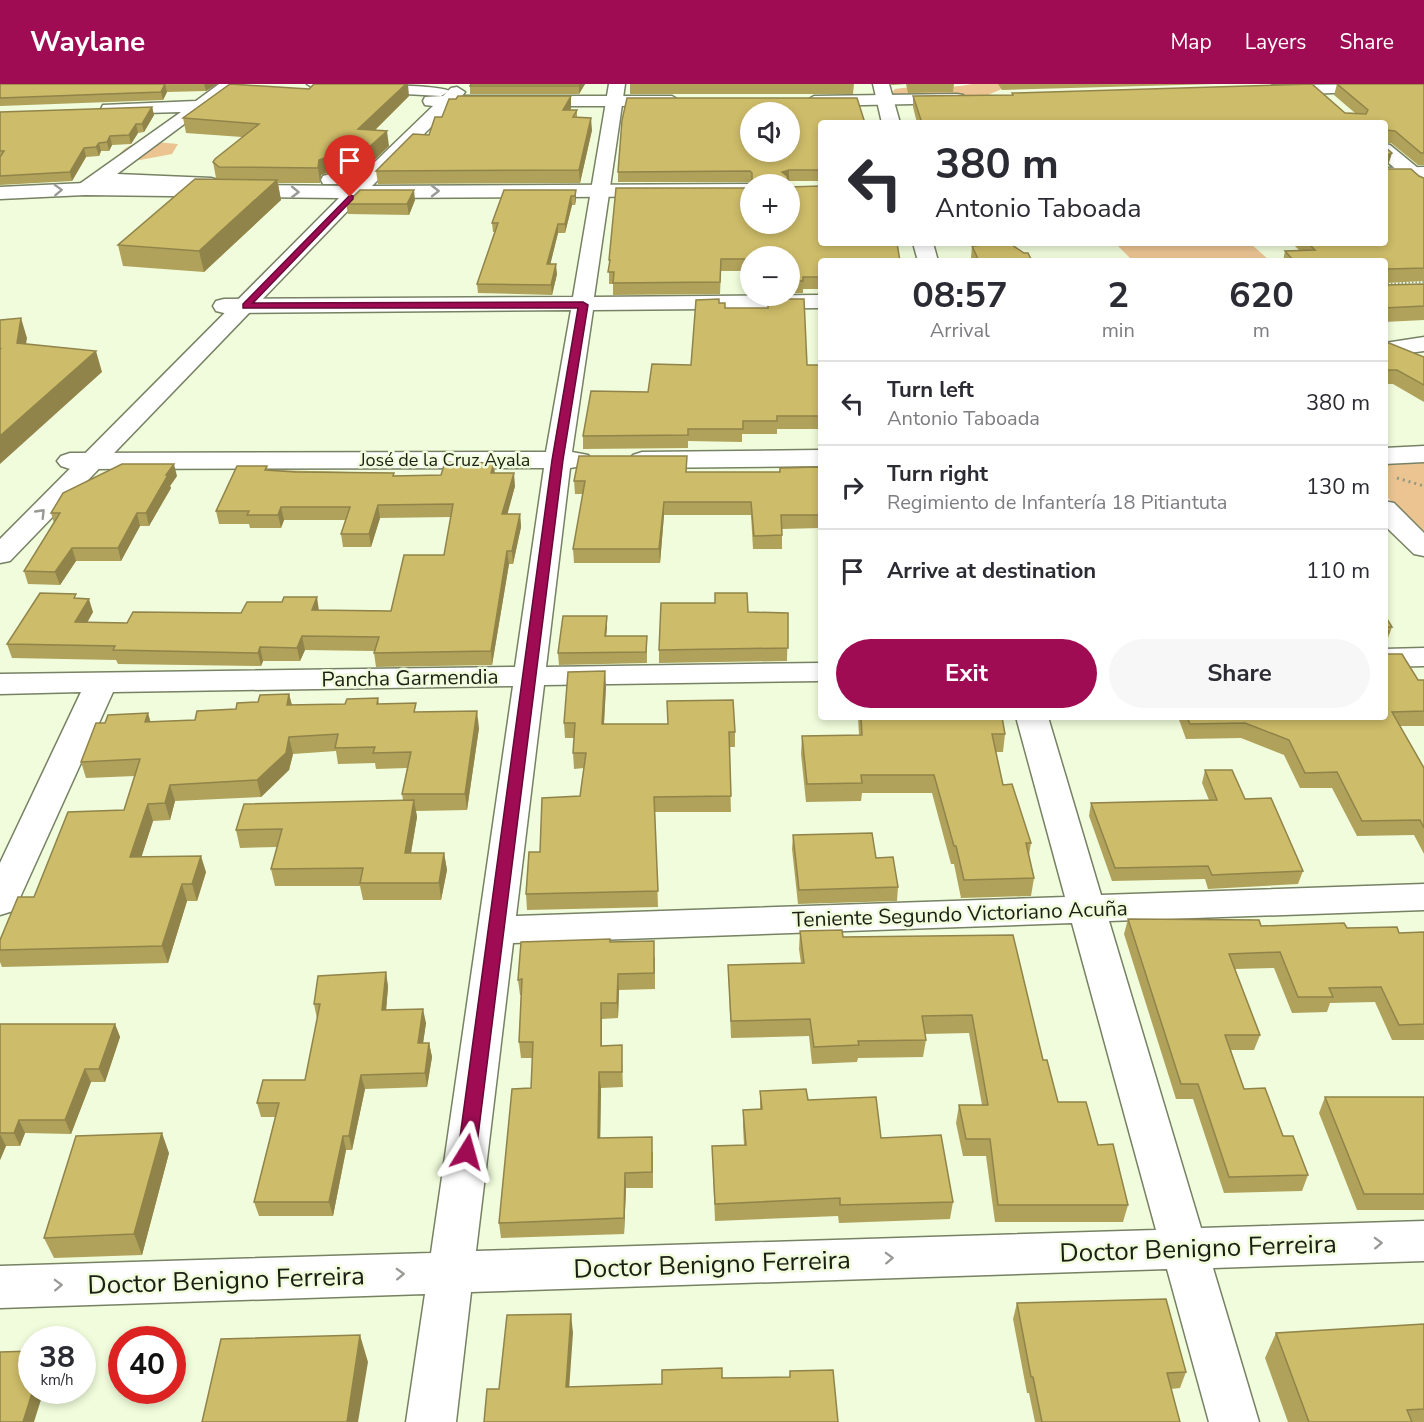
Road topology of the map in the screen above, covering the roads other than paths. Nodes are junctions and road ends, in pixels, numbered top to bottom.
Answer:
1 (230, 84) edge
2 (315, 84) edge
3 (465, 84) edge
4 (1424, 85) edge
5 (1311, 86) edge
6 (1257, 90) edge
7 (615, 92) edge
8 (883, 92) edge
9 (442, 94) edge
10 (975, 99) edge
11 (685, 101) edge
12 (802, 101) edge
13 (1330, 102) edge
14 (200, 105) junction
15 (94, 110) edge
16 (890, 120) edge
17 (1388, 152) edge
18 (1388, 174) edge
19 (1420, 176) edge
20 (92, 184) junction
21 (211, 184) edge
22 (344, 186) junction
23 (141, 187) junction
24 (600, 190) junction
25 (740, 190) edge
26 (0, 193) edge
27 (818, 303) edge
28 (583, 305) junction
29 (235, 306) junction
30 (1424, 344) edge
31 (1389, 347) edge
32 (1424, 363) edge
33 (1424, 454) edge
34 (818, 459) edge
35 (558, 460) junction
36 (81, 461) junction
37 (1389, 467) edge
38 (1388, 513) edge
39 (0, 530) edge
40 (1424, 548) edge
41 (0, 555) edge
42 (1424, 657) edge
43 (1388, 658) edge
44 (818, 672) edge
45 (530, 677) junction
46 (102, 682) junction
47 (0, 684) edge
48 (1033, 720) edge
49 (1424, 897) edge
50 (0, 902) edge
51 (1087, 909) junction
52 (497, 930) junction
53 (1424, 1241) edge
54 (1185, 1249) junction
55 (451, 1272) junction
56 (0, 1287) edge
57 (431, 1422) edge
58 (1234, 1422) edge

1 - 14 street
2 - 9 street
3 - 9 street
4 - 5 street
5 - 6 street
5 - 13 street
7 - 9 street
7 - 11 street
7 - 24 street
8 - 10 street
8 - 12 street
8 - 16 street
9 - 22 street
14 - 15 street
14 - 20 street
17 - 19 street
18 - 19 street
20 - 23 street
26 -> 20 street
21 - 23 street
23 -> 22 street
22 -> 24 street
22 - 29 street
24 - 25 street
24 - 28 street
27 - 28 street
28 - 29 street
28 - 35 street
29 - 36 street
30 - 31 street
31 - 32 street
33 - 37 street
34 - 35 street, José de la Cruz Ayala
35 - 36 street, José de la Cruz Ayala
35 - 45 street
36 - 39 street
41 -> 36 street
38 - 40 street
42 - 43 street
44 - 45 street, Pancha Garmendia
45 - 46 street, Pancha Garmendia
45 - 52 street
46 - 47 street, Pancha Garmendia
46 - 50 street
48 - 51 street
49 - 51 street, Teniente Segundo Victoriano Acuña
51 - 52 street, Teniente Segundo Victoriano Acuña
51 - 54 street
52 - 55 street
54 -> 53 street, Doctor Benigno Ferreira
55 -> 54 street, Doctor Benigno Ferreira
54 - 58 street
56 -> 55 street, Doctor Benigno Ferreira
55 - 57 street

